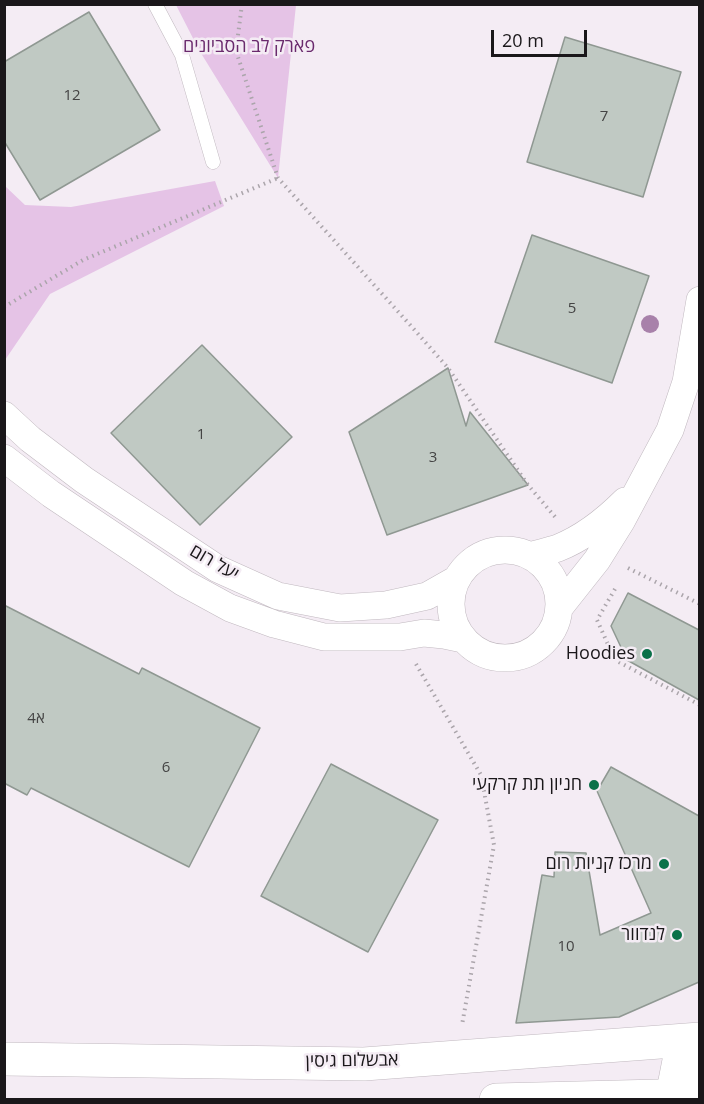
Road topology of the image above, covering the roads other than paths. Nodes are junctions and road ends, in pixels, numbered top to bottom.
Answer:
1 (154, 4) edge
2 (213, 162) dead end
3 (699, 300) edge
4 (4, 416) edge
5 (4, 458) edge
6 (646, 475) junction
7 (530, 556) junction
8 (457, 579) junction
9 (560, 609) junction
10 (463, 639) junction
11 (693, 1034) edge
12 (4, 1059) edge
13 (684, 1094) edge
14 (578, 1099) edge
15 (496, 1100) edge

1 - 2 lane
3 - 6 street
4 - 8 street, יעל רום
5 - 10 street, יעל רום
6 - 7 street
6 - 9 street
7 - 8 street
7 - 9 street
8 - 10 street
9 - 10 street
11 - 12 street, אבשלום גיסין
11 - 13 street
13 - 14 street
14 - 15 street

